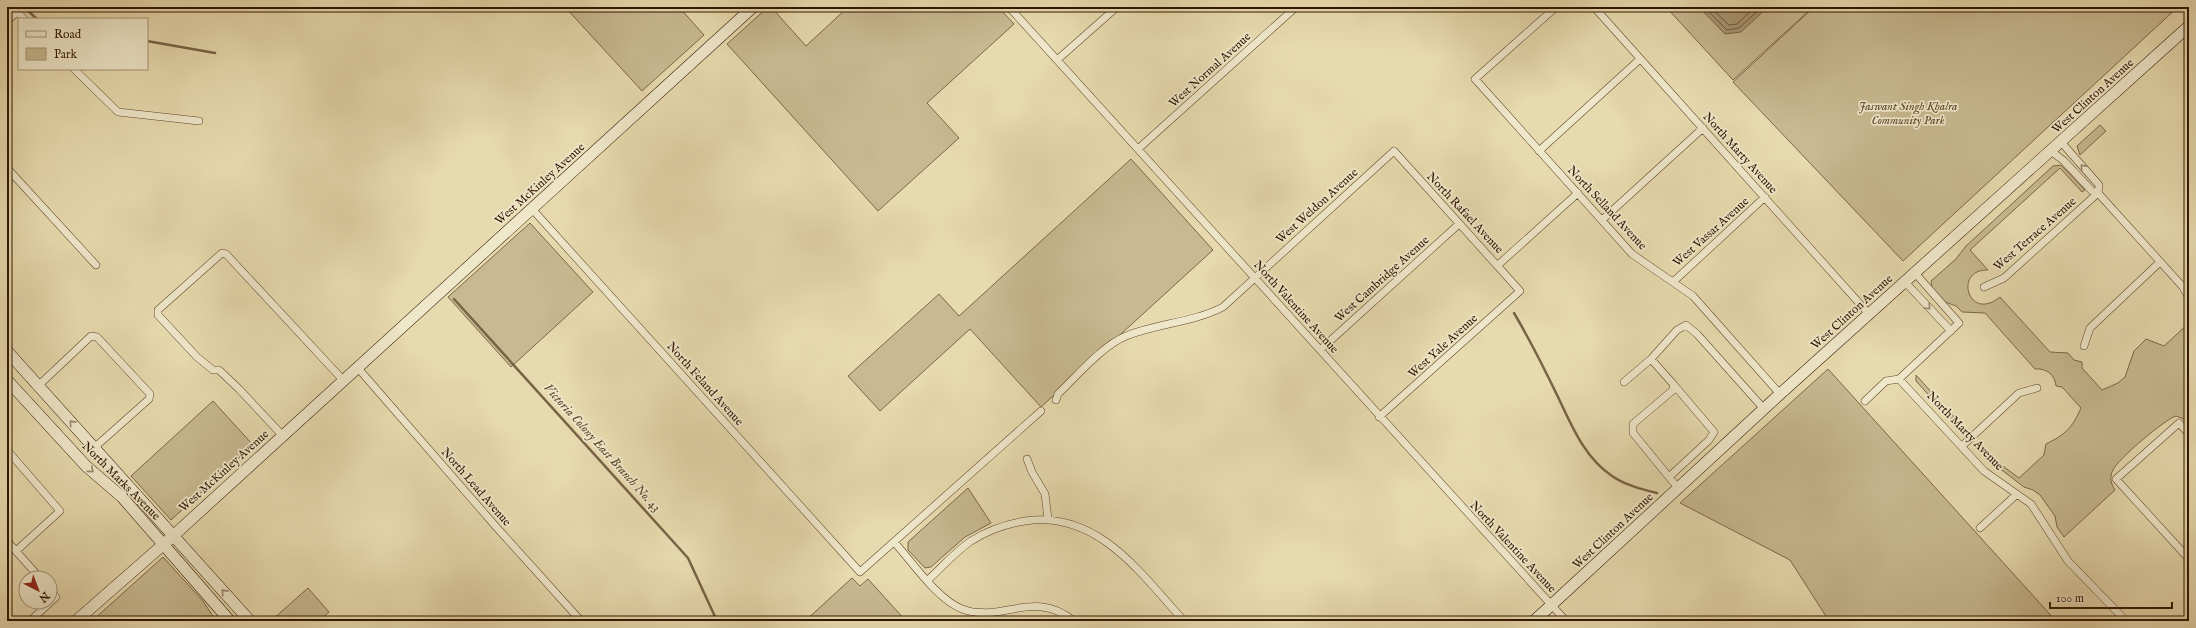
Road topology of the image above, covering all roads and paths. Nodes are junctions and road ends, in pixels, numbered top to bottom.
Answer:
1 (753, 7) edge
2 (1009, 7) edge
3 (1117, 7) edge
4 (1296, 7) edge
5 (1556, 7) edge
6 (1594, 7) edge
7 (20, 10) edge
8 (7, 21) edge
9 (2189, 26) edge
10 (1640, 59) junction
11 (1057, 60) junction
12 (75, 70) edge
13 (199, 121) dead end
14 (1703, 128) junction
15 (2061, 142) junction
16 (1138, 149) junction
17 (1394, 151) joint
18 (1540, 151) junction
19 (2051, 151) junction
20 (7, 168) edge
21 (1578, 193) junction
22 (2098, 193) junction
23 (1765, 198) junction
24 (532, 210) junction
25 (1602, 220) junction
26 (1459, 224) junction
27 (2160, 262) junction
28 (96, 265) dead end
29 (1498, 265) junction
30 (1916, 273) junction
31 (1255, 278) junction
32 (1673, 282) junction
33 (1906, 282) junction
34 (1984, 287) dead end
35 (1520, 290) joint
36 (2189, 298) edge
37 (1869, 314) junction
38 (1951, 331) junction
39 (2084, 346) dead end
40 (1320, 350) junction
41 (7, 352) edge
42 (1651, 359) junction
43 (357, 366) junction
44 (1899, 379) junction
45 (7, 380) edge
46 (343, 380) junction
47 (1624, 382) dead end
48 (1674, 385) junction
49 (38, 386) junction
50 (2037, 388) dead end
51 (1780, 394) junction
52 (1056, 400) dead end
53 (1865, 401) dead end
54 (1764, 409) junction
55 (1041, 411) dead end
56 (1379, 417) junction
57 (2189, 434) edge
58 (282, 436) junction
59 (1962, 446) junction
60 (94, 448) junction
61 (7, 450) edge
62 (1027, 459) dead end
63 (1669, 477) junction
64 (1678, 488) junction
65 (2016, 495) junction
66 (1048, 519) junction
67 (1980, 528) dead end
68 (168, 539) junction
69 (7, 541) edge
70 (895, 543) junction
71 (16, 551) junction
72 (2189, 559) edge
73 (33, 570) edge
74 (928, 580) junction
75 (1552, 605) junction
76 (42, 610) edge
77 (981, 612) junction
78 (30, 621) edge
79 (76, 621) edge
80 (230, 621) edge
81 (250, 621) edge
82 (581, 621) edge
83 (982, 621) edge
84 (1074, 621) edge
85 (1184, 621) edge
86 (1534, 621) edge
87 (1566, 621) edge
88 (2126, 621) edge

1 - 24 main road, West McKinley Avenue
2 - 11 street, North Valentine Avenue
3 - 11 street
4 - 16 street, West Normal Avenue
5 - 18 street, North Selland Avenue
6 - 10 street, North Marty Avenue
7 - 8 street
9 - 15 main road, West Clinton Avenue
10 - 14 street, North Marty Avenue
10 - 18 street
11 - 16 street, North Valentine Avenue
12 - 13 street
14 - 23 street, North Marty Avenue
14 - 25 street
15 - 19 main road, West Clinton Avenue
22 -> 15 street
16 - 31 street, North Valentine Avenue
17 - 26 street, North Rafael Avenue
17 - 31 street, West Weldon Avenue
18 - 21 street, North Selland Avenue
19 - 22 street
19 - 30 main road, West Clinton Avenue
20 - 28 street
21 - 25 street, North Selland Avenue
21 - 29 street
22 - 27 street
22 - 34 street, West Terrace Avenue
23 - 32 street, West Vassar Avenue
23 - 37 street, North Marty Avenue
24 - 43 main road, West McKinley Avenue
24 - 70 street, North Feland Avenue
25 - 32 street, North Selland Avenue
26 - 29 street, North Rafael Avenue
26 - 40 street, West Cambridge Avenue
27 - 36 street
27 - 39 street
29 - 35 street, North Rafael Avenue
30 - 33 main road, West Clinton Avenue
30 - 38 street
31 - 40 street, North Valentine Avenue
31 - 52 street, West Weldon Avenue
32 - 51 street, North Selland Avenue
33 - 37 main road, West Clinton Avenue
33 -> 38 street
35 - 56 street, West Yale Avenue
37 - 51 main road, West Clinton Avenue
38 - 44 street
40 - 56 street, North Valentine Avenue
41 - 49 main road, North Marks Avenue
42 - 47 street
42 - 48 street
42 - 54 street
43 - 46 main road, West McKinley Avenue
43 - 82 street, North Lead Avenue
44 - 53 street
44 - 59 street, North Marty Avenue
45 -> 68 main road, North Marks Avenue
46 - 58 main road, West McKinley Avenue
46 - 58 street, West McKinley Avenue
48 - 63 street
48 - 63 street
60 -> 49 main road, North Marks Avenue
49 - 60 street, North Marks Avenue
50 - 59 street
51 - 54 main road, West Clinton Avenue
54 - 64 main road, West Clinton Avenue
55 - 70 street
56 - 75 street, North Valentine Avenue
57 - 72 street
58 - 68 main road, West McKinley Avenue
59 - 65 street, North Marty Avenue
60 - 68 main road, North Marks Avenue
61 - 71 street
62 - 66 street
63 - 64 street
64 - 75 main road, West Clinton Avenue
65 - 67 street
65 - 88 street, North Marty Avenue
66 - 74 street
66 - 85 street
68 - 79 main road, West McKinley Avenue
68 - 80 main road, North Marks Avenue
81 -> 68 main road, North Marks Avenue
69 - 71 street
70 - 74 street
71 - 73 street
74 - 77 street
75 - 86 main road, West Clinton Avenue
75 - 87 street, North Valentine Avenue
76 - 78 street
77 - 83 street
77 - 84 street

